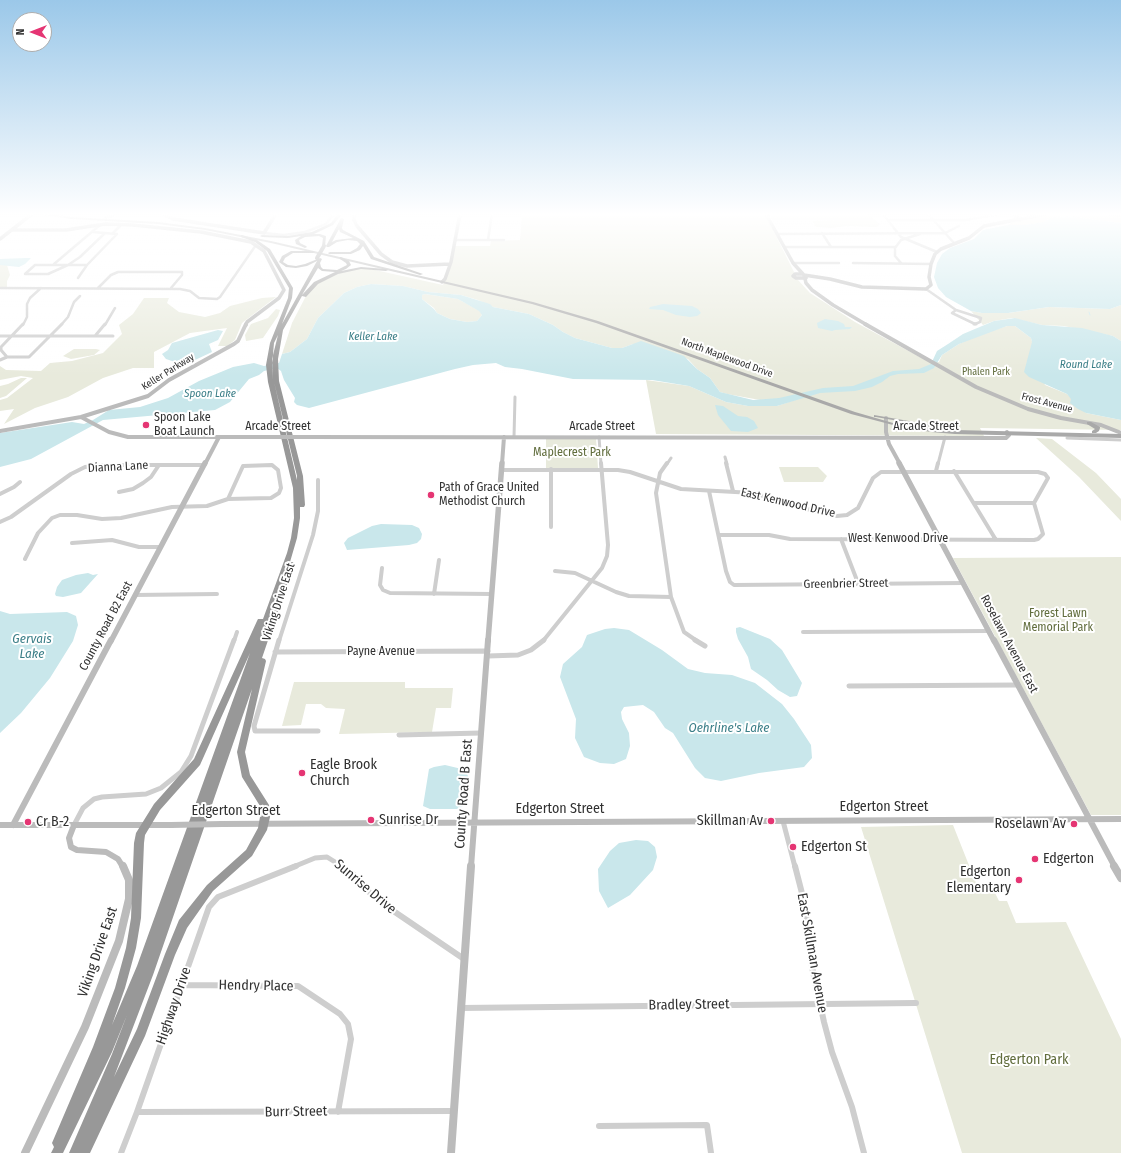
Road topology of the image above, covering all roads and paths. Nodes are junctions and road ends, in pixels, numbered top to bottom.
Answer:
1 (32, 268) edge
2 (62, 268) edge
3 (85, 268) edge
4 (240, 268) edge
5 (273, 268) edge
6 (281, 268) edge
7 (313, 268) edge
8 (314, 268) edge
9 (320, 268) edge
10 (345, 268) edge
11 (378, 268) edge
12 (394, 268) edge
13 (401, 268) edge
14 (449, 268) edge
15 (795, 268) edge
16 (797, 268) edge
17 (930, 268) edge
18 (386, 270) junction
19 (420, 274) junction
20 (794, 274) junction
21 (804, 276) junction
22 (78, 278) dead end
23 (798, 279) junction
24 (444, 281) junction
25 (0, 288) edge
26 (41, 288) junction
27 (98, 288) junction
28 (171, 288) junction
29 (284, 288) junction
30 (926, 289) junction
31 (291, 294) junction
32 (80, 296) dead end
33 (115, 308) dead end
34 (956, 310) junction
35 (284, 324) junction
36 (275, 333) junction
37 (0, 336) edge
38 (11, 336) junction
39 (49, 336) junction
40 (95, 336) junction
41 (113, 336) dead end
42 (914, 352) junction
43 (7, 356) junction
44 (0, 360) edge
45 (272, 361) junction
46 (272, 373) junction
47 (970, 383) junction
48 (515, 397) dead end
49 (81, 417) junction
50 (886, 420) junction
51 (1089, 423) junction
52 (0, 431) edge
53 (1006, 431) junction
54 (1094, 432) junction
55 (1050, 433) junction
56 (1120, 433) edge
57 (219, 437) junction
58 (504, 437) junction
59 (514, 437) junction
60 (599, 437) junction
61 (886, 437) junction
62 (945, 437) junction
63 (1067, 438) joint
64 (1121, 440) edge
65 (725, 457) dead end
66 (671, 458) dead end
67 (159, 465) junction
68 (204, 465) junction
69 (551, 469) junction
70 (602, 469) junction
71 (502, 470) junction
72 (903, 471) junction
73 (936, 471) junction
74 (954, 471) junction
75 (318, 480) dead end
76 (657, 481) junction
77 (20, 482) dead end
78 (709, 491) junction
79 (733, 491) junction
80 (119, 492) dead end
81 (0, 494) edge
82 (228, 499) junction
83 (974, 503) junction
84 (1034, 504) junction
85 (183, 507) junction
86 (0, 522) edge
87 (551, 527) dead end
88 (719, 535) junction
89 (842, 539) junction
90 (940, 540) junction
91 (996, 540) junction
92 (72, 543) dead end
93 (160, 547) junction
94 (25, 559) dead end
95 (439, 560) dead end
96 (382, 568) dead end
97 (555, 571) dead end
98 (282, 576) junction
99 (593, 581) junction
100 (858, 583) junction
101 (963, 583) junction
102 (217, 594) dead end
103 (434, 594) junction
104 (492, 594) junction
105 (135, 595) junction
106 (671, 597) junction
107 (274, 614) junction
108 (989, 631) junction
109 (237, 632) dead end
110 (803, 632) dead end
111 (705, 646) dead end
112 (275, 652) junction
113 (488, 654) junction
114 (1018, 685) junction
115 (849, 686) dead end
116 (318, 731) dead end
117 (481, 733) junction
118 (399, 735) dead end
119 (1090, 819) junction
120 (1121, 819) edge
121 (783, 821) junction
122 (475, 823) junction
123 (263, 824) junction
124 (13, 825) junction
125 (74, 825) junction
126 (146, 825) junction
127 (0, 826) edge
128 (1121, 878) edge
129 (213, 901) joint
130 (465, 959) junction
131 (181, 985) junction
132 (916, 1003) dead end
133 (820, 1004) junction
134 (462, 1008) junction
135 (454, 1111) junction
136 (138, 1112) junction
137 (338, 1112) junction
138 (599, 1126) dead end
139 (25, 1153) edge
140 (53, 1153) edge
141 (57, 1153) edge
142 (75, 1153) edge
143 (84, 1153) edge
144 (121, 1153) edge
145 (451, 1153) edge
146 (711, 1153) edge
147 (864, 1153) edge

1 - 2 street
3 - 22 street
4 - 28 street
5 - 29 street
6 - 31 highway
7 - 36 highway
8 - 35 highway
9 - 10 highway
11 - 18 main road
12 - 19 main road
13 - 19 highway
14 - 24 street
15 - 20 street, Frost Avenue
16 - 21 street, Frost Avenue
17 - 30 street
18 - 24 main road
18 - 35 highway
19 - 24 main road
20 - 21 street
20 - 23 street, Frost Avenue
21 - 23 street
21 - 30 street
21 - 42 street, Frost Avenue
23 - 42 street, Frost Avenue
24 - 50 main road, North Maplewood Drive
25 - 26 street
26 - 27 street
26 - 38 street
27 - 28 street
27 - 28 street
29 - 31 highway
29 - 49 street, Keller Parkway
30 - 34 street
31 - 36 highway
32 - 39 street
33 - 40 street
34 - 34 street
35 - 45 highway
36 - 45 highway
37 - 38 street
38 - 39 street
38 - 43 street
39 - 40 street
39 - 43 street
40 - 41 street
42 - 47 street, Frost Avenue
43 - 44 street
45 - 46 highway
46 - 98 highway
46 - 107 highway
47 - 51 street, Frost Avenue
47 - 56 street, Frost Avenue
48 - 59 street
49 - 52 street, Keller Parkway
49 - 57 street, Arcade Street
50 - 53 main road, North Maplewood Drive
50 - 61 street, Roselawn Avenue East
51 - 54 main road
51 - 56 street, Frost Avenue
53 - 55 main road, Arcade Street
53 - 62 street, Arcade Street
54 - 55 main road, Arcade Street
54 - 56 main road, Arcade Street
55 - 56 main road, Arcade Street
55 - 63 main road
57 - 58 street, Arcade Street, bridge
57 - 68 street, County Road B2 East
58 - 59 street, Arcade Street
58 - 71 street, County Road B East
59 - 60 street, Arcade Street
60 - 61 street, Arcade Street
60 - 70 street, Payne Avenue
61 - 62 street, Arcade Street
61 - 72 street, Roselawn Avenue East
62 - 73 street
63 - 64 street
65 - 79 street
66 - 76 street
67 - 68 street, Dianna Lane
67 - 80 street
67 - 86 street, Dianna Lane
68 - 85 street, County Road B2 East
69 - 70 street, East Kenwood Drive
69 - 71 street, East Kenwood Drive
69 - 87 street
70 - 76 street, East Kenwood Drive
70 - 99 street, Payne Avenue
71 - 104 street, County Road B East
72 - 73 street, East Kenwood Drive
72 - 79 street, East Kenwood Drive
72 - 90 street, Roselawn Avenue East
73 - 74 street, East Kenwood Drive
74 - 83 street
74 - 84 street, East Kenwood Drive
75 - 112 street, Viking Drive East
76 - 78 street, East Kenwood Drive
76 - 106 street
77 - 81 street
78 - 79 street, East Kenwood Drive
78 - 88 street
82 - 82 street
82 - 85 street
83 - 84 street
83 - 91 street
84 - 91 street, West Kenwood Drive
85 - 93 street, County Road B2 East
85 - 94 street
88 - 89 street, West Kenwood Drive
88 - 100 street, Greenbrier Street
89 - 90 street, West Kenwood Drive
89 - 100 street
90 - 91 street, West Kenwood Drive
90 - 101 street, Roselawn Avenue East
92 - 93 street
93 - 105 street, County Road B2 East
95 - 103 street
96 - 103 street
97 - 99 street
98 - 126 highway
98 - 141 highway
99 - 106 street
99 - 113 street, Payne Avenue
100 - 101 street, Greenbrier Street
101 - 108 street, Roselawn Avenue East
102 - 105 street
103 - 104 street
104 - 113 street, County Road B East
105 - 124 street, County Road B2 East
106 - 111 street
107 - 123 highway
107 - 142 highway
108 - 110 street
108 - 114 street, Roselawn Avenue East
109 - 125 street, Viking Drive East
112 - 113 street, Payne Avenue
112 - 116 street, Viking Drive East
113 - 117 street, County Road B East
114 - 115 street
114 - 119 street, Roselawn Avenue East
117 - 118 street
117 - 122 street, County Road B East
119 - 120 street, Edgerton Street
119 - 121 street, Edgerton Street
119 - 128 street, Roselawn Avenue East
121 - 122 street, Edgerton Street
121 - 133 street, East Skillman Avenue
122 - 123 street, Edgerton Street
122 - 130 street, County Road B East
123 - 126 street, Edgerton Street, bridge
123 - 143 highway
124 - 125 street, Edgerton Street
124 - 127 street, Edgerton Street
125 - 126 street, Edgerton Street
125 - 139 street, Viking Drive East
126 - 140 highway
129 - 130 street, Sunrise Drive
129 - 131 street, Highway Drive
130 - 134 street, County Road B East
131 - 136 street, Highway Drive
131 - 137 street, Hendry Place
132 - 133 street, Bradley Street
133 - 134 street, Bradley Street
133 - 147 street, East Skillman Avenue
134 - 135 street, County Road B East
135 - 137 street, Burr Street
135 - 145 street, County Road B East
136 - 137 street, Burr Street
136 - 144 street, Highway Drive
138 - 146 street

